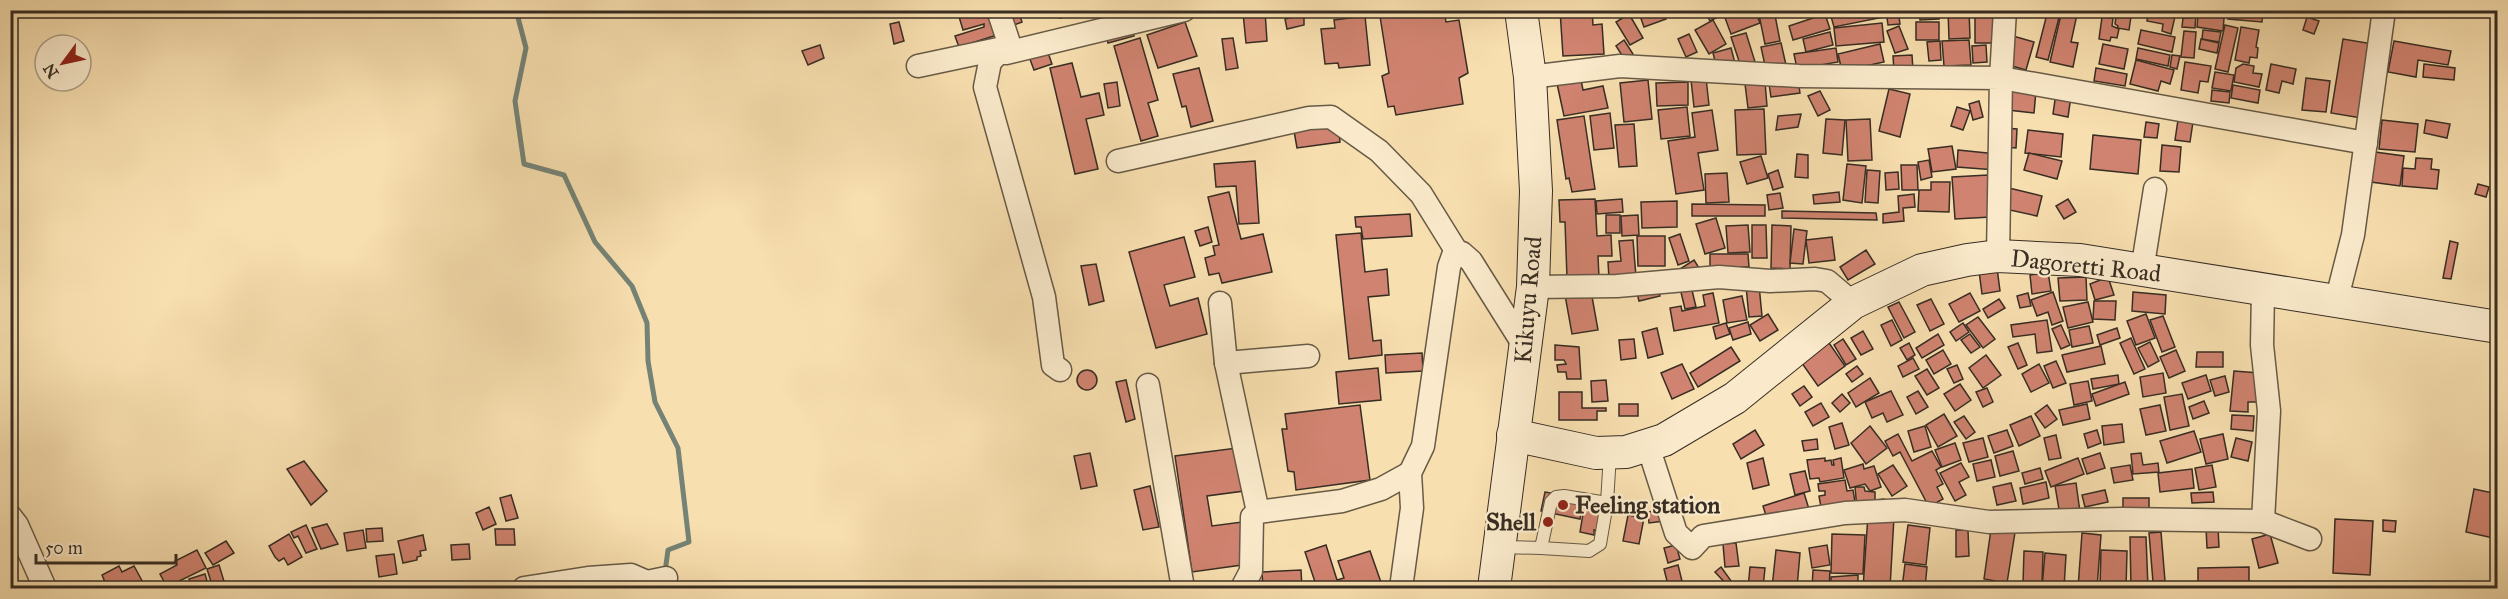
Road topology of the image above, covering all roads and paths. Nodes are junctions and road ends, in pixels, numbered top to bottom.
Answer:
1 (998, 10) edge
2 (1184, 10) edge
3 (1521, 10) edge
4 (2005, 10) edge
5 (2384, 10) edge
6 (1003, 48) junction
7 (918, 66) dead end
8 (1530, 76) junction
9 (2001, 78) junction
10 (2366, 143) junction
11 (1118, 161) dead end
12 (2155, 189) dead end
13 (1457, 252) junction
14 (1998, 256) junction
15 (2142, 271) junction
16 (1533, 287) junction
17 (2263, 291) junction
18 (2336, 302) junction
19 (1220, 303) dead end
20 (1852, 303) junction
21 (2498, 327) edge
22 (1525, 347) junction
23 (1308, 356) dead end
24 (1226, 363) junction
25 (1060, 370) dead end
26 (1148, 385) dead end
27 (1513, 435) junction
28 (1648, 446) junction
29 (1610, 454) junction
30 (1410, 473) junction
31 (1607, 503) junction
32 (1258, 512) junction
33 (10, 516) edge
34 (2263, 521) junction
35 (2310, 539) dead end
36 (1501, 547) junction
37 (1541, 548) junction
38 (666, 578) dead end
39 (45, 588) edge
40 (524, 588) edge
41 (1183, 588) edge
42 (1242, 588) edge
43 (1401, 588) edge
44 (1494, 588) edge

1 - 6 street
2 - 6 street
3 - 8 main road, Kikuyu Road
4 - 9 street
5 - 10 street
6 - 7 street
6 - 25 street
8 - 9 street
8 - 16 main road, Kikuyu Road
9 - 10 street
9 - 14 street
10 - 18 street
11 - 13 street
12 - 15 street
13 - 22 street
13 - 30 street
14 - 15 main road, Dagoretti Road
14 - 20 main road, Dagoretti Road
15 - 17 main road, Dagoretti Road
16 - 20 street
16 - 22 main road, Kikuyu Road
17 - 18 main road, Dagoretti Road
17 - 34 street
18 - 21 main road, Dagoretti Road
19 - 24 street
20 - 28 main road, Dagoretti Road
22 - 27 main road, Kikuyu Road
23 - 24 street
24 - 32 street
26 - 41 street
27 - 29 main road, Dagoretti Road
27 - 36 main road, Kikuyu Road
28 - 29 main road, Dagoretti Road
28 - 34 street
29 - 31 lane
30 - 32 street
30 - 43 street
31 - 37 lane
31 - 37 lane
32 - 42 street
33 - 39 street
34 - 35 street
36 - 37 lane
36 - 44 main road, Kikuyu Road
38 - 40 street

